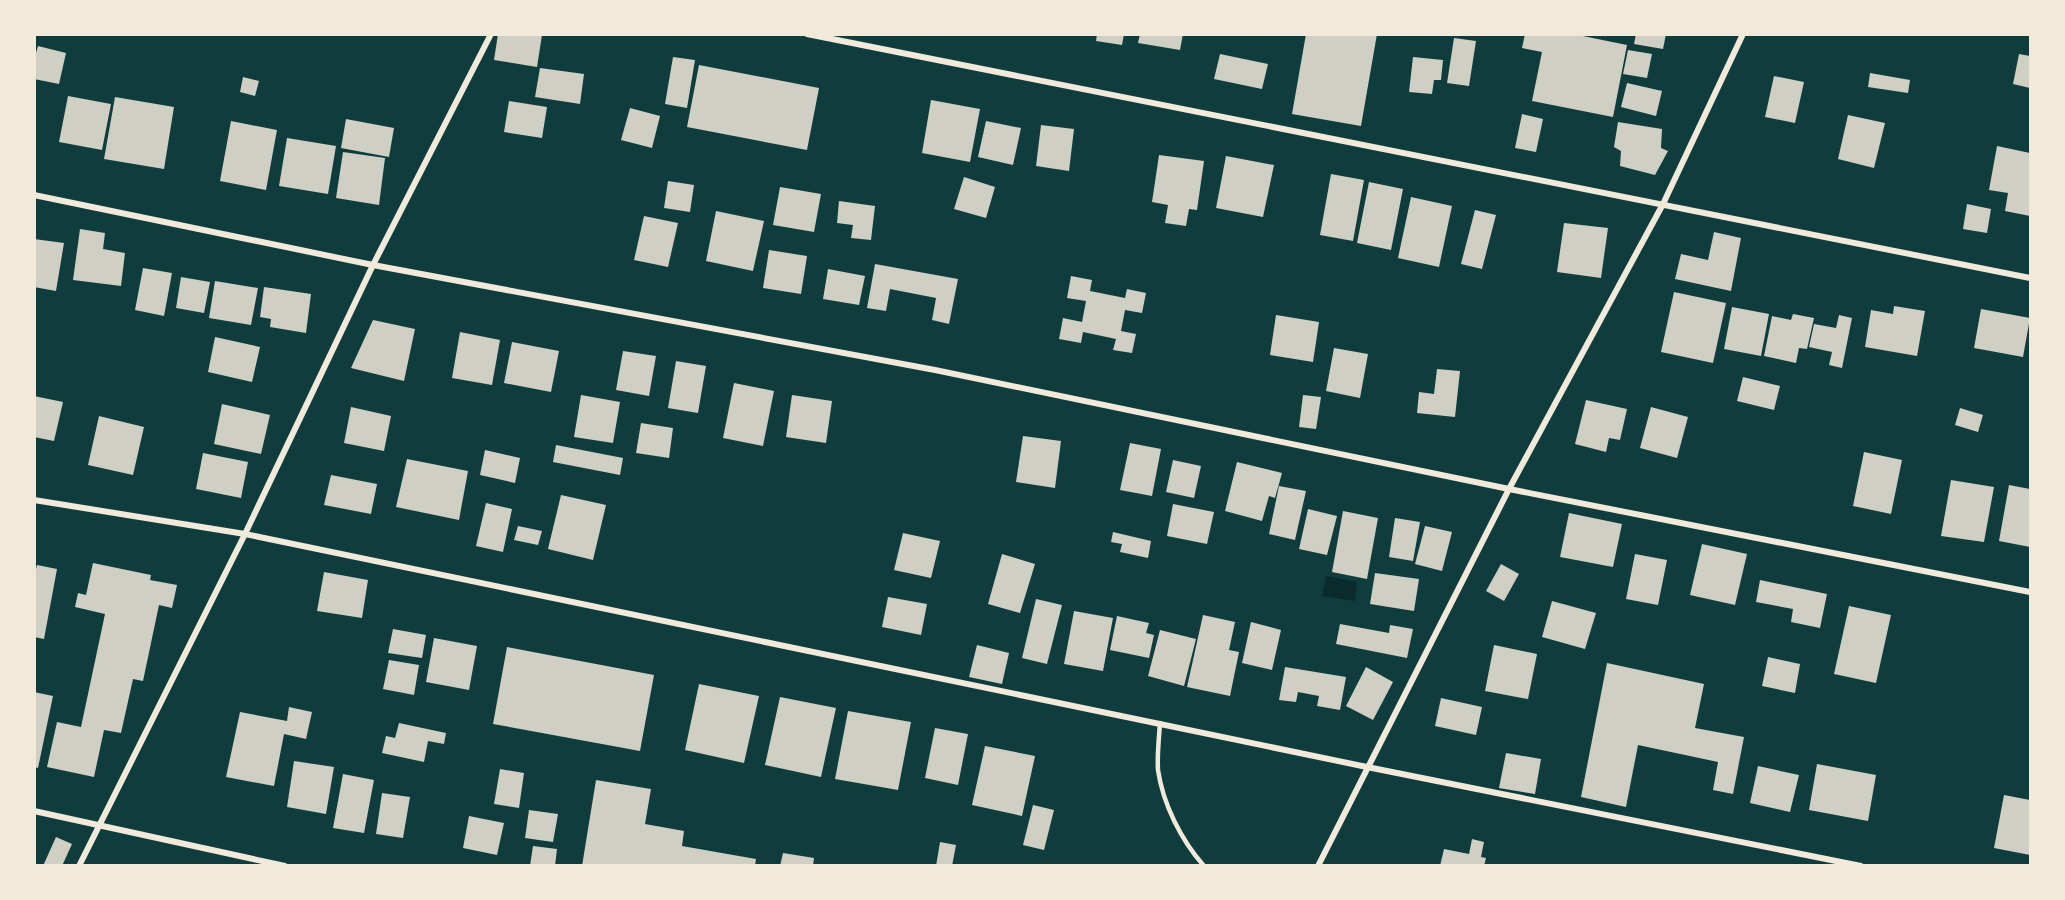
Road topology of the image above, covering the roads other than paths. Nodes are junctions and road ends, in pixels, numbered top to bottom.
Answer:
1 (491, 34) edge
2 (807, 34) edge
3 (1743, 34) edge
4 (34, 195) edge
5 (1663, 204) junction
6 (373, 265) junction
7 (2031, 278) edge
8 (1509, 489) junction
9 (34, 500) edge
10 (245, 534) junction
11 (2031, 592) edge
12 (1160, 723) junction
13 (1367, 766) junction
14 (34, 811) edge
15 (99, 825) junction
16 (79, 866) edge
17 (285, 866) edge
18 (1204, 866) edge
19 (1318, 866) edge
20 (1861, 866) edge

1 - 6 street
2 - 5 street
3 - 5 street
4 - 6 street
5 - 7 street
5 - 8 street
6 - 8 street
6 - 10 street
8 - 11 street
8 - 13 street
9 - 10 street
10 - 12 street
10 - 15 street
12 - 13 street
12 - 18 lane
13 - 19 street
13 - 20 street
14 - 15 street
15 - 16 street
15 - 17 street

